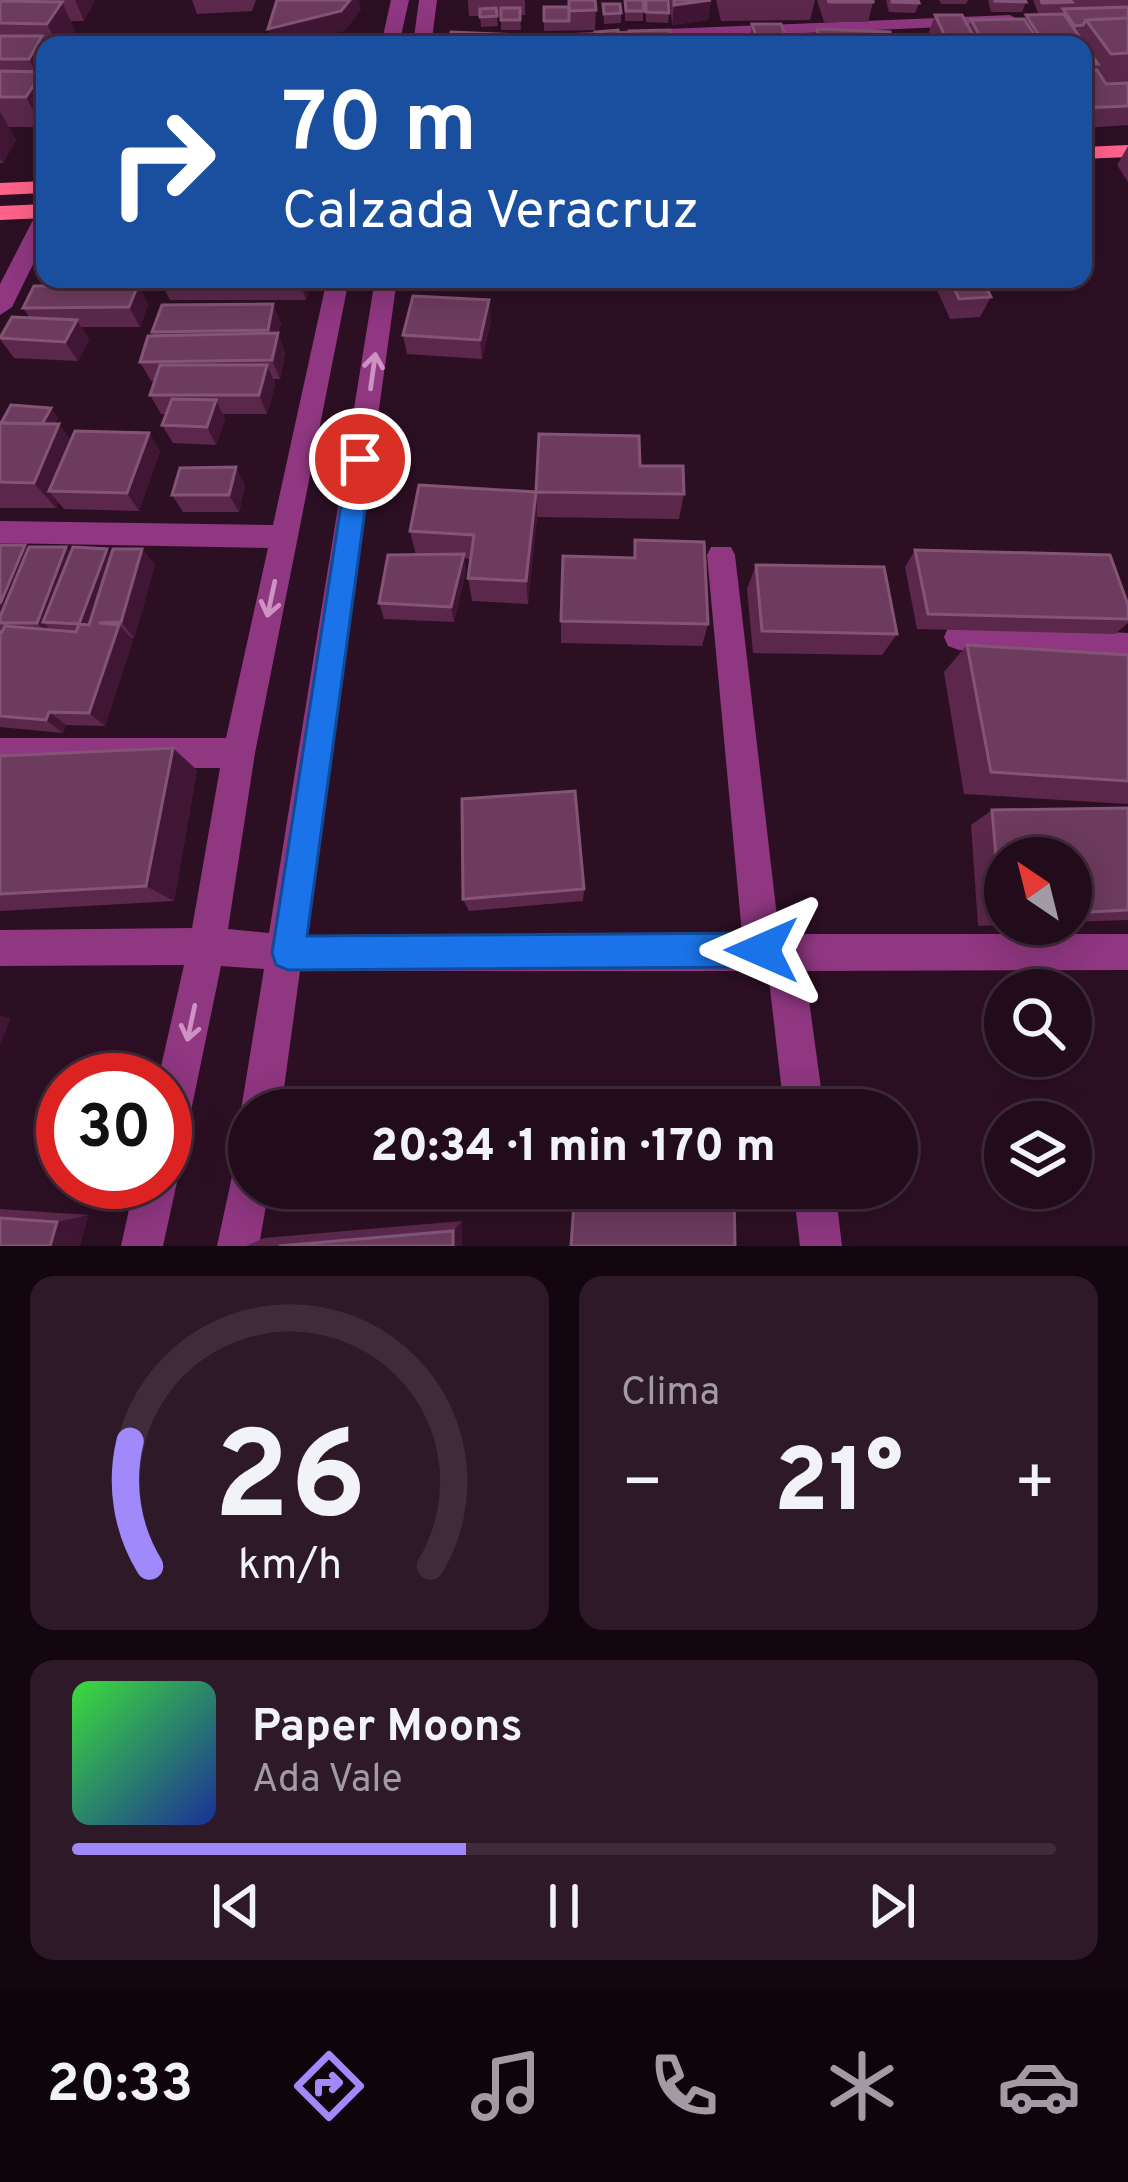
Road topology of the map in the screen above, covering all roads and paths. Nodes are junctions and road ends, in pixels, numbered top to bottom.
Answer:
1 (400, 0) edge
2 (428, 0) edge
3 (1034, 19) edge
4 (392, 36) edge
5 (423, 36) edge
6 (634, 36) edge
7 (1128, 133) edge
8 (1092, 135) edge
9 (1128, 151) edge
10 (1092, 153) edge
11 (36, 187) edge
12 (0, 189) edge
13 (0, 214) edge
14 (36, 214) edge
15 (36, 233) edge
16 (336, 288) edge
17 (385, 288) edge
18 (0, 307) edge
19 (0, 532) edge
20 (284, 537) junction
21 (721, 555) dead end
22 (959, 637) edge
23 (1128, 646) edge
24 (0, 753) edge
25 (239, 753) junction
26 (208, 946) junction
27 (0, 948) edge
28 (773, 950) junction
29 (1128, 952) edge
30 (288, 953) junction
31 (184, 1053) edge
32 (265, 1089) edge
33 (800, 1089) edge
34 (150, 1209) edge
35 (244, 1209) edge
36 (817, 1209) edge
37 (142, 1246) edge
38 (238, 1246) edge
39 (821, 1246) edge

1 - 4 street
2 - 5 street
3 - 6 street
7 - 8 main road
9 - 10 main road
11 - 12 main road
13 - 14 main road
15 - 18 street
16 - 20 street
30 -> 17 street
19 - 20 street
20 -> 25 street
21 - 28 street
22 - 23 street
24 - 25 street
25 - 26 street
26 - 27 street
26 - 30 street
26 -> 31 street
28 - 29 street
28 - 30 street
28 - 33 street
30 - 32 street
34 - 37 street
35 - 38 street
36 - 39 street

